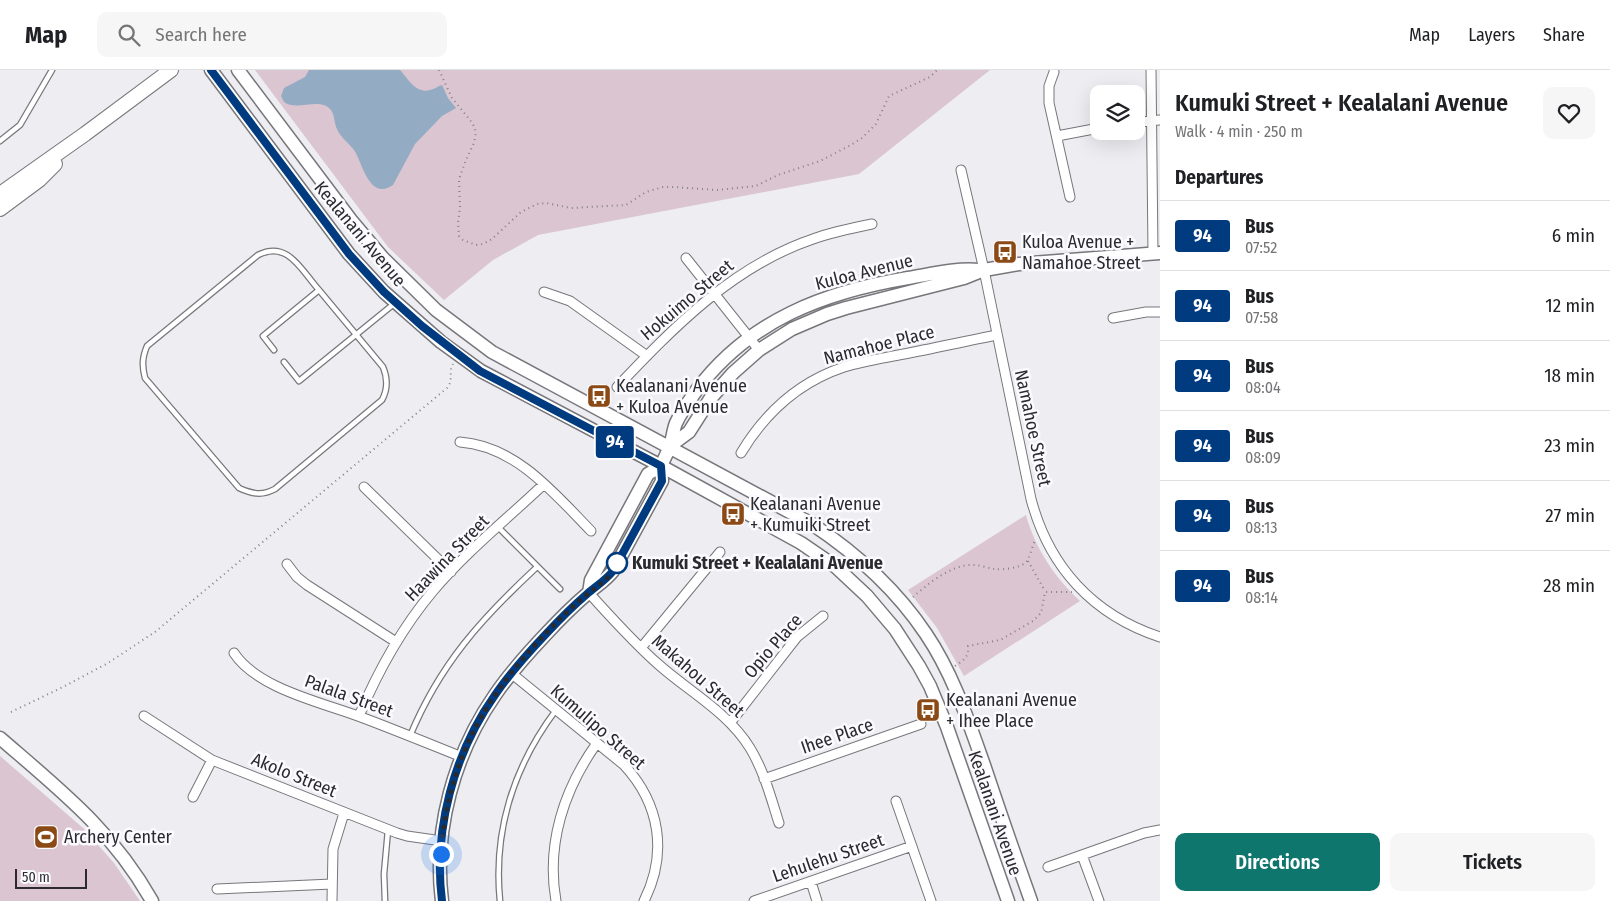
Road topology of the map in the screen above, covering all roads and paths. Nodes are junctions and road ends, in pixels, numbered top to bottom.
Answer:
1 (52, 70) edge
2 (171, 70) edge
3 (211, 70) edge
4 (238, 70) edge
5 (439, 70) edge
6 (937, 70) edge
7 (1152, 70) edge
8 (1054, 72) dead end
9 (1156, 121) edge
10 (1090, 130) edge
11 (85, 134) junction
12 (1057, 136) junction
13 (0, 141) edge
14 (961, 170) dead end
15 (0, 194) edge
16 (1070, 197) dead end
17 (0, 209) edge
18 (872, 224) dead end
19 (1157, 253) edge
20 (686, 258) dead end
21 (984, 270) junction
22 (319, 290) junction
23 (544, 292) dead end
24 (715, 293) junction
25 (396, 302) junction
26 (1160, 312) edge
27 (1113, 318) dead end
28 (357, 334) junction
29 (997, 335) junction
30 (750, 337) junction
31 (274, 350) dead end
32 (759, 350) junction
33 (459, 356) junction
34 (647, 356) junction
35 (284, 362) dead end
36 (617, 387) dead end
37 (460, 442) dead end
38 (670, 446) junction
39 (741, 454) dead end
40 (661, 466) junction
41 (544, 484) junction
42 (364, 487) dead end
43 (498, 527) junction
44 (591, 531) dead end
45 (1041, 531) junction
46 (720, 552) dead end
47 (1028, 560) junction
48 (287, 564) dead end
49 (537, 566) junction
50 (451, 572) junction
51 (1078, 587) junction
52 (560, 589) dead end
53 (589, 592) junction
54 (1045, 592) junction
55 (904, 605) junction
56 (823, 616) dead end
57 (1160, 637) edge
58 (396, 642) junction
59 (641, 648) junction
60 (234, 652) dead end
61 (947, 671) junction
62 (511, 673) junction
63 (556, 710) junction
64 (11, 712) dead end
65 (144, 716) dead end
66 (359, 716) junction
67 (730, 723) junction
68 (921, 724) dead end
69 (410, 736) junction
70 (0, 738) edge
71 (597, 743) junction
72 (462, 757) junction
73 (212, 760) junction
74 (764, 779) junction
75 (193, 797) dead end
76 (896, 801) dead end
77 (344, 813) junction
78 (779, 823) dead end
79 (388, 830) junction
80 (1160, 830) edge
81 (442, 841) junction
82 (912, 846) junction
83 (1082, 855) junction
84 (1048, 867) dead end
85 (811, 882) junction
86 (332, 884) junction
87 (217, 889) dead end
88 (152, 901) edge
89 (332, 901) edge
90 (385, 901) edge
91 (442, 901) edge
92 (500, 901) edge
93 (556, 901) edge
94 (644, 901) edge
95 (754, 901) edge
96 (817, 901) edge
97 (931, 901) edge
98 (1008, 901) edge
99 (1031, 901) edge
100 (1099, 901) edge

1 - 13 lane
2 - 11 main road
3 - 25 street, Kealanani Avenue
4 - 38 street, Kealanani Avenue
5 - 6 path
7 - 9 street
8 - 12 street
9 - 19 street
10 - 12 street
11 - 15 main road
11 - 17 main road
12 - 16 street
14 - 21 street, Namahoe Street
18 - 24 street, Hokuimo Street
19 - 21 street, Kuloa Avenue
20 - 24 street
21 - 29 street, Namahoe Street
21 - 30 street, Kuloa Avenue
21 - 32 street, Kuloa Avenue
22 - 28 lane
22 - 28 lane
22 - 31 lane
23 - 34 street
24 - 30 street
24 - 34 street, Hokuimo Street
25 - 28 lane
25 - 33 street, Kealanani Avenue
26 - 27 street
28 - 35 lane
29 - 39 street, Namahoe Place
29 - 45 street, Namahoe Street
30 - 32 street
30 - 38 street, Kuloa Avenue
32 - 38 street, Kuloa Avenue
33 - 40 street, Kealanani Avenue
33 - 64 path
34 - 36 street, Hokuimo Street
37 - 41 street
38 - 40 street, Kuloa Avenue
38 - 55 street, Kealanani Avenue
40 - 53 street, Kuloa Avenue
40 - 98 street, Kealanani Avenue
41 - 43 street, Haawina Street
41 - 44 street
42 - 50 street
43 - 49 lane
43 - 50 street, Haawina Street
45 - 47 path
45 - 51 street, Namahoe Street
46 - 59 street
47 - 54 path
47 - 55 path
48 - 58 street
49 - 52 lane
49 - 69 lane
50 - 58 street, Haawina Street
51 - 54 path
51 - 57 street, Namahoe Street
53 - 59 street, Makahou Street
53 - 62 street, Kuloa Avenue
54 - 61 path
55 - 61 street, Kealanani Avenue
56 - 67 street, Opio Place
58 - 66 street, Haawina Street
59 - 67 street, Makahou Street
60 - 66 street, Palala Street
61 - 99 street, Kealanani Avenue
62 - 63 street, Kumulipo Street
62 - 72 street, Kuloa Avenue
63 - 71 street, Kumulipo Street
63 - 92 lane
65 - 73 street, Akolo Street
66 - 69 street, Palala Street
67 - 74 street, Makahou Street
68 - 74 street, Ihee Place
69 - 72 street, Palala Street
70 - 88 street
71 - 93 street
71 - 94 street, Kumulipo Street
72 - 81 street, Kuloa Avenue
73 - 75 street
73 - 77 street, Akolo Street
74 - 78 street, Makahou Street
76 - 82 street
77 - 79 street, Akolo Street
77 - 86 street
79 - 81 street, Akolo Street
79 - 90 lane
80 - 83 street
81 - 91 street, Kuloa Avenue
82 - 85 street, Lehulehu Street
82 - 97 street
83 - 84 street
83 - 100 street
85 - 95 street, Lehulehu Street
85 - 96 street
86 - 87 street
86 - 89 street

